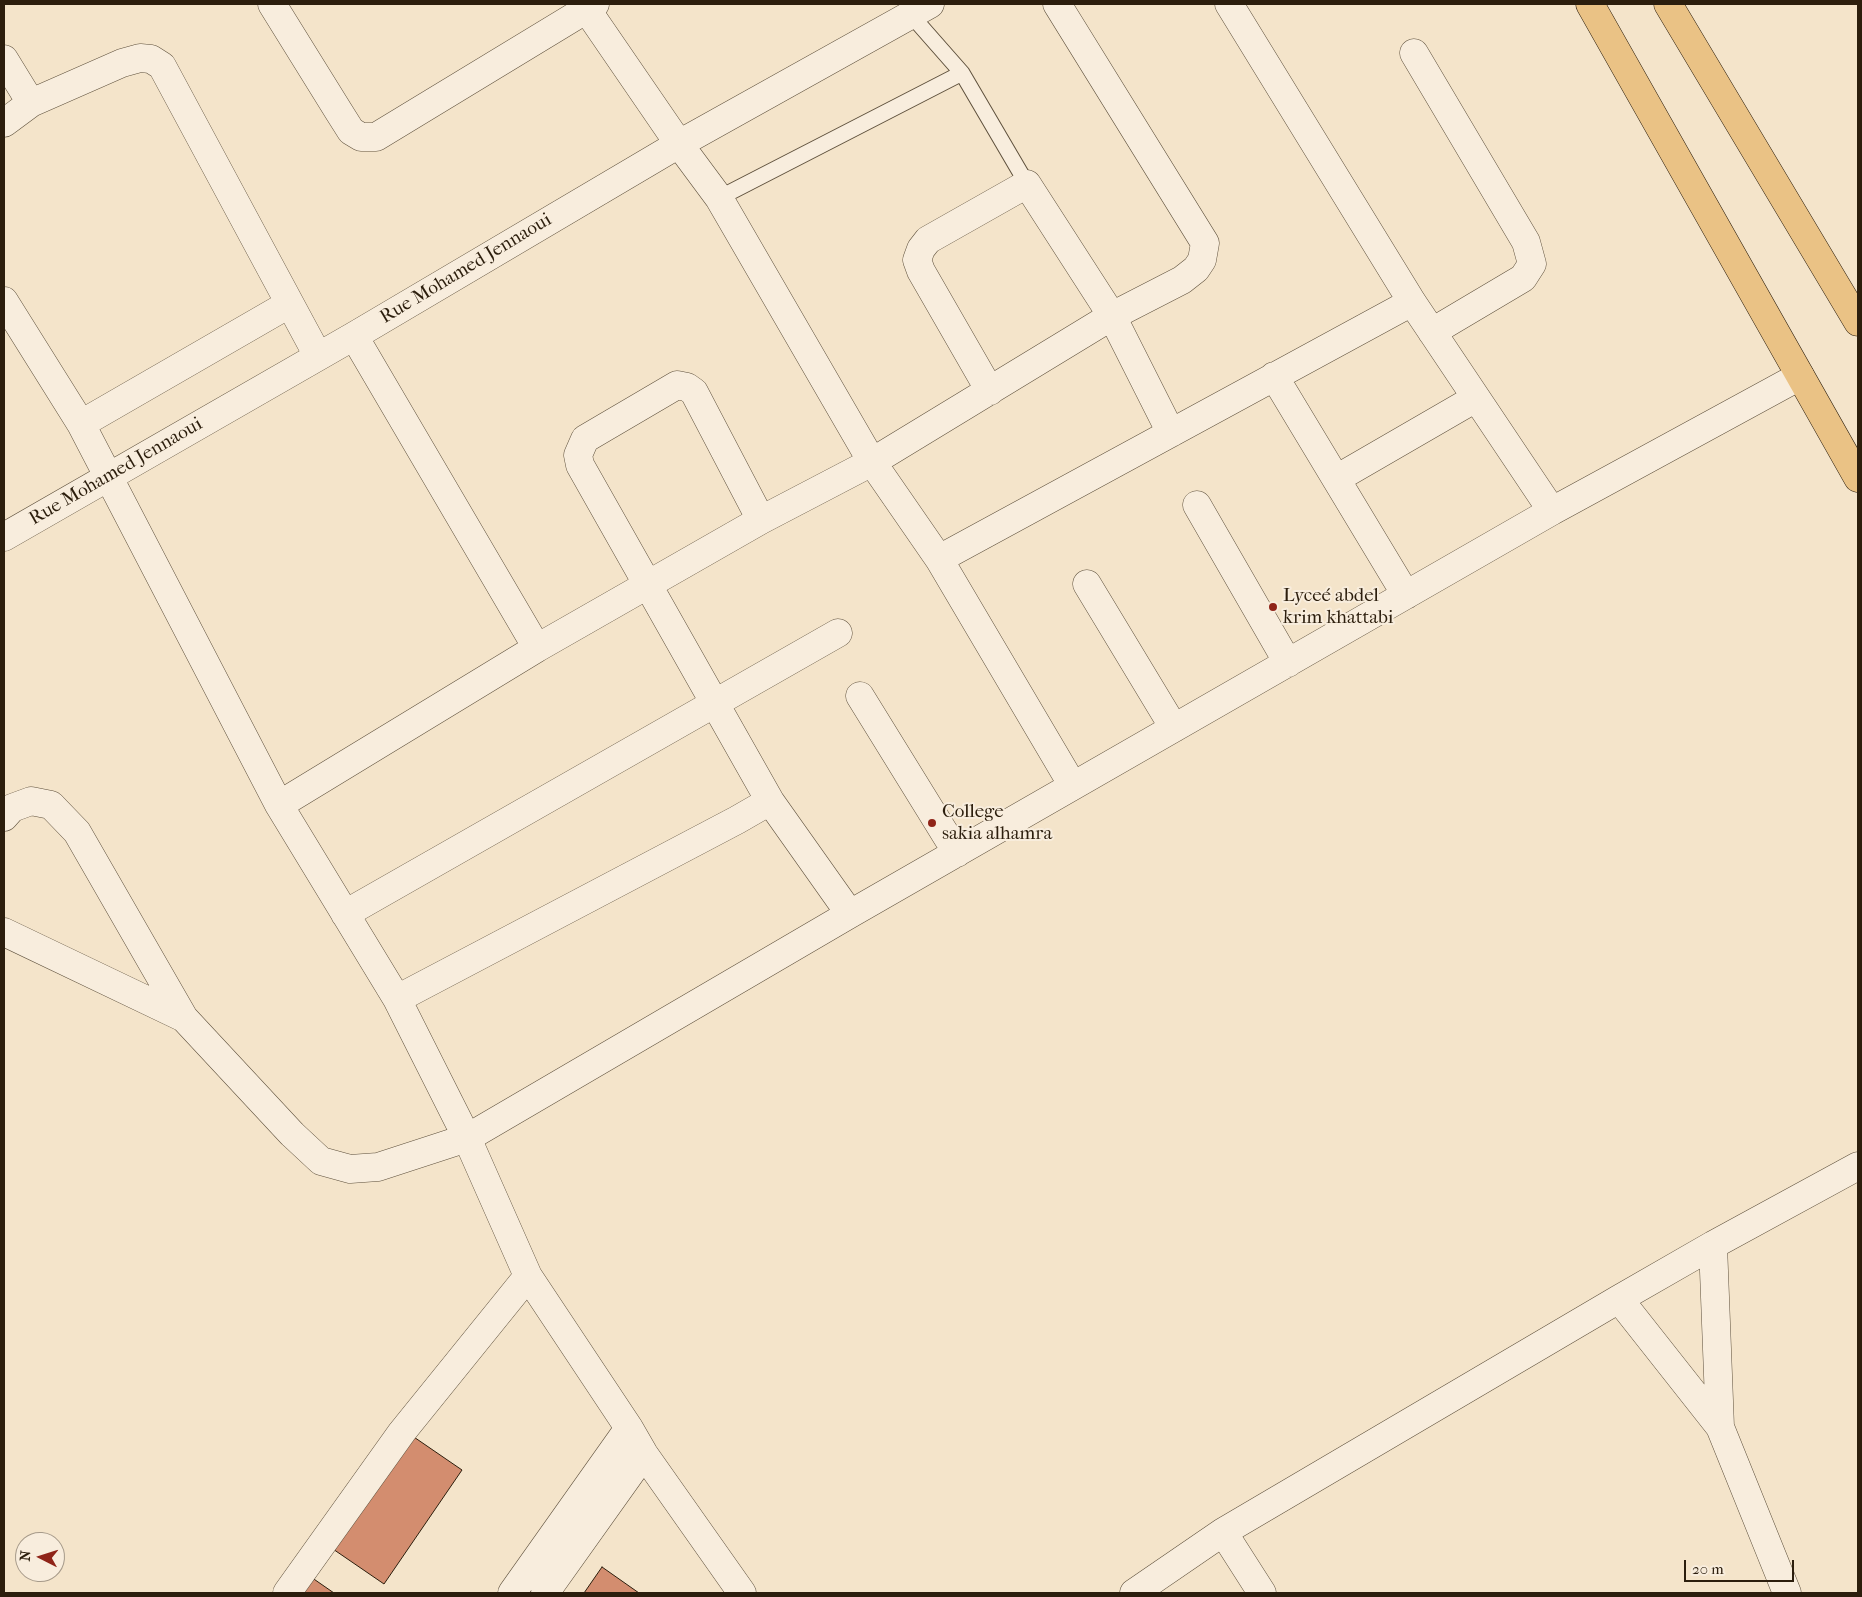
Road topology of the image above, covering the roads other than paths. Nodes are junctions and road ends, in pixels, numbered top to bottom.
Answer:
1 (272, 4) edge
2 (1057, 4) edge
3 (1229, 4) edge
4 (1590, 4) edge
5 (1669, 4) edge
6 (588, 5) edge
7 (921, 9) edge
8 (1414, 53) dead end
9 (4, 59) edge
10 (962, 73) junction
11 (31, 103) junction
12 (4, 122) edge
13 (679, 144) junction
14 (1027, 184) junction
15 (719, 198) junction
16 (4, 301) edge
17 (1412, 302) junction
18 (289, 304) junction
19 (1112, 316) junction
20 (1858, 322) edge
21 (1432, 332) junction
22 (354, 336) junction
23 (318, 356) junction
24 (1274, 376) junction
25 (1800, 376) junction
26 (990, 391) junction
27 (1476, 398) junction
28 (81, 424) junction
29 (1171, 433) junction
30 (872, 462) junction
31 (108, 477) junction
32 (1858, 478) edge
33 (1336, 479) junction
34 (1197, 505) dead end
35 (1552, 511) junction
36 (761, 520) junction
37 (4, 537) edge
38 (939, 559) junction
39 (649, 584) junction
40 (1087, 584) dead end
41 (1406, 595) junction
42 (838, 633) dead end
43 (537, 648) junction
44 (1288, 663) junction
45 (860, 696) dead end
46 (714, 703) junction
47 (1174, 728) junction
48 (1073, 786) junction
49 (770, 801) junction
50 (279, 805) junction
51 (4, 817) edge
52 (957, 853) junction
53 (345, 914) junction
54 (850, 914) junction
55 (4, 932) edge
56 (397, 999) junction
57 (184, 1018) junction
58 (467, 1138) junction
59 (1858, 1166) edge
60 (1713, 1245) junction
61 (528, 1276) junction
62 (1619, 1299) junction
63 (1720, 1426) junction
64 (629, 1428) junction
65 (644, 1454) junction
66 (1223, 1532) junction
67 (288, 1593) edge
68 (512, 1593) edge
69 (545, 1593) edge
70 (742, 1593) edge
71 (1134, 1593) edge
72 (1262, 1593) edge
73 (1787, 1593) edge

1 - 6 street
2 - 19 street
3 - 17 street
4 - 25 main road
5 - 20 main road
6 - 13 street
7 - 10 lane
7 - 13 street, Rue Mohamed Jennaoui
8 - 21 street
9 - 11 street
10 - 14 lane
10 - 15 lane
11 - 12 street
11 - 18 street
13 - 15 street
13 - 22 street, Rue Mohamed Jennaoui
14 - 19 street
14 - 26 street
15 - 30 street
16 - 28 street
17 - 21 street
17 - 24 street
18 - 23 street
18 - 28 street
19 - 26 street
19 - 29 street
21 - 27 street
22 - 23 street, Rue Mohamed Jennaoui
22 - 43 street
23 - 31 street, Rue Mohamed Jennaoui
24 - 29 street
24 - 33 street
25 - 32 main road
25 - 35 street
26 - 30 street
27 - 33 street
27 - 35 street
28 - 31 street
29 - 38 street
30 - 36 street
30 - 38 street
31 - 37 street, Rue Mohamed Jennaoui
31 - 50 street
33 - 41 street
34 - 44 street
35 - 41 street
36 - 39 street
36 - 39 street
38 - 48 street
39 - 43 street
39 - 46 street
40 - 47 street
41 - 44 street
42 - 46 street
43 - 50 street
44 - 47 street
45 - 52 street
46 - 49 street
46 - 53 street
47 - 48 street
48 - 52 street
49 - 54 street
49 - 56 street
50 - 53 street
51 - 57 street
52 - 54 street
53 - 56 street
54 - 58 street
55 - 57 street
56 - 58 street
57 - 58 street
58 - 61 street
59 - 60 street
60 - 62 street
60 - 63 street
61 - 64 street
61 - 67 street
62 - 63 street
62 - 66 street
63 - 73 street
64 - 65 street
64 - 68 street
65 - 69 street
65 - 70 street
66 - 71 street
66 - 72 street

